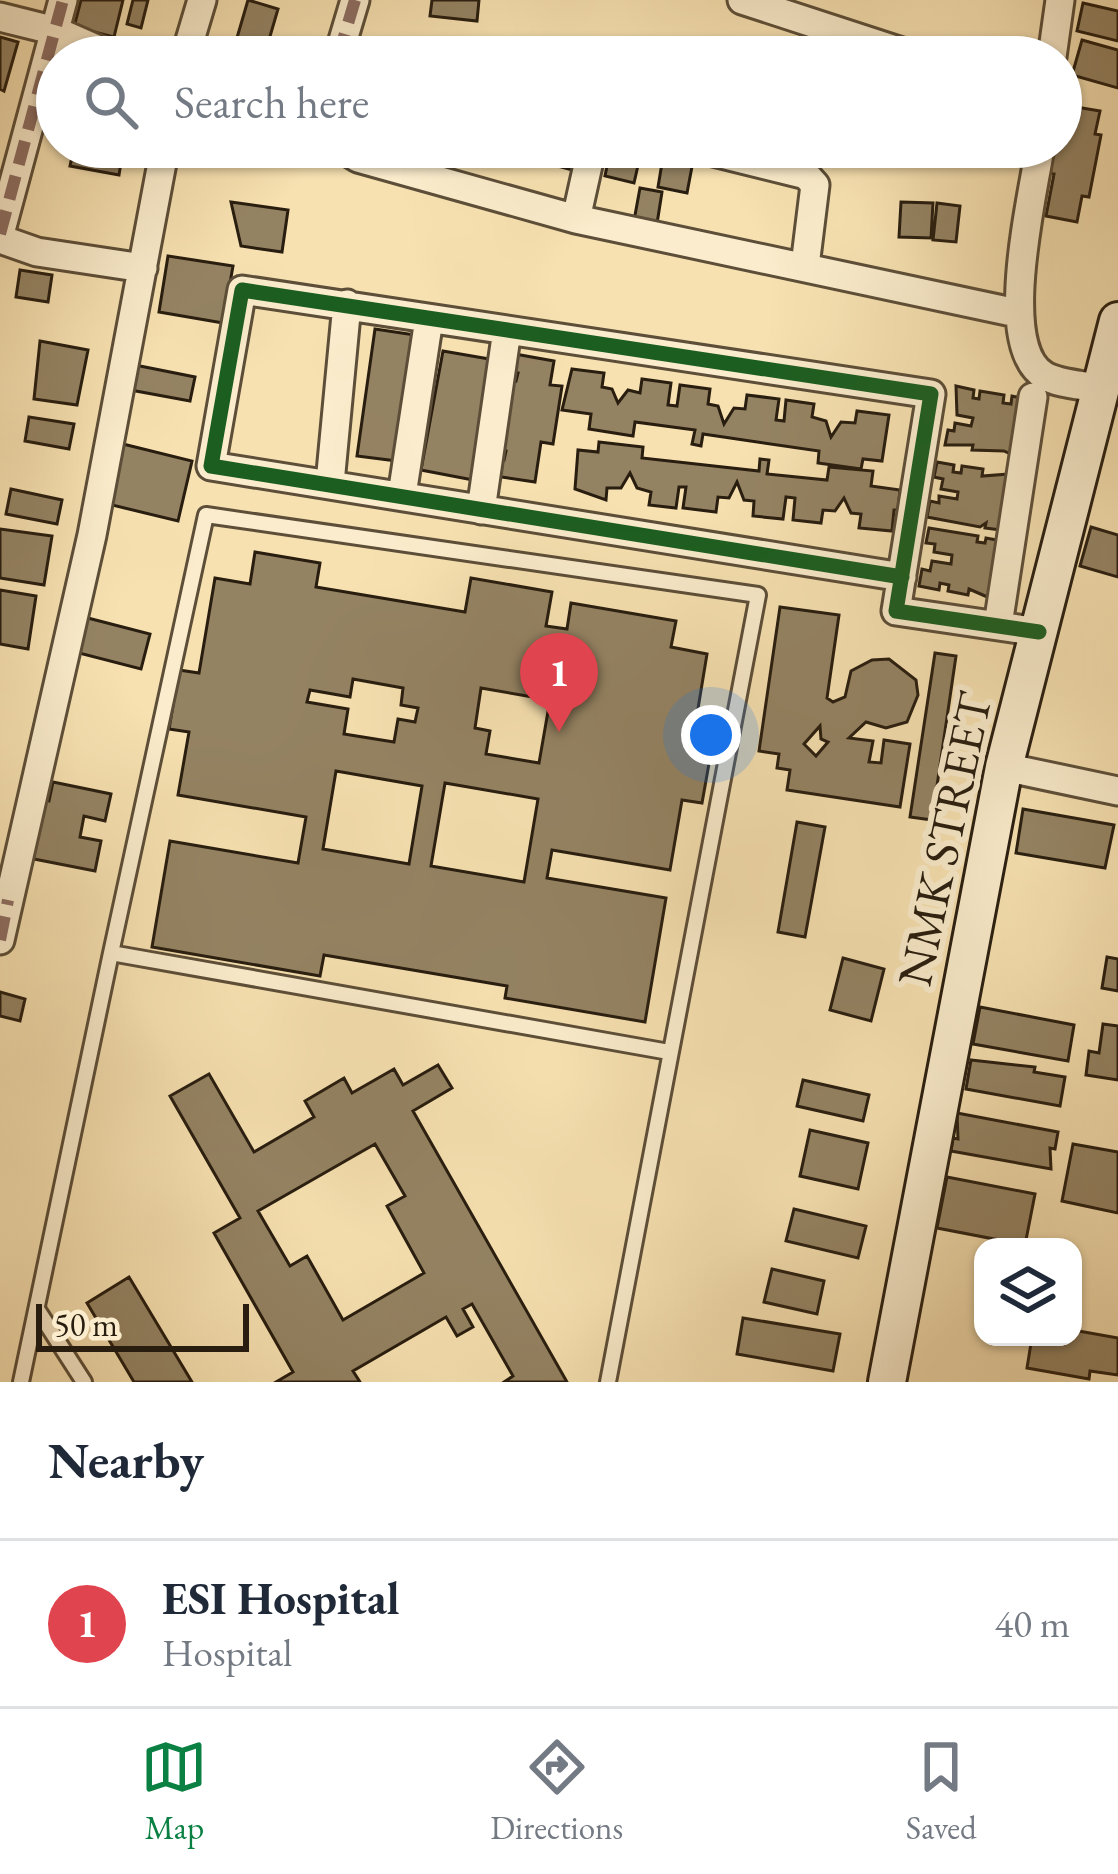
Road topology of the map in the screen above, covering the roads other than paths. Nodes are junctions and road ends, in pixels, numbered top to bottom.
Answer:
1 (63, 0) edge
2 (202, 0) edge
3 (355, 0) edge
4 (742, 0) edge
5 (1060, 0) edge
6 (0, 17) edge
7 (56, 31) junction
8 (55, 36) edge
9 (67, 36) edge
10 (191, 36) edge
11 (344, 36) edge
12 (853, 36) edge
13 (1055, 36) edge
14 (36, 105) edge
15 (161, 168) edge
16 (394, 168) edge
17 (587, 168) edge
18 (778, 168) edge
19 (1037, 168) edge
20 (576, 219) junction
21 (0, 237) edge
22 (805, 266) junction
23 (143, 268) junction
24 (347, 304) junction
25 (1017, 313) junction
26 (429, 319) junction
27 (1118, 321) edge
28 (507, 330) junction
29 (1100, 389) junction
30 (1033, 397) dead end
31 (330, 483) junction
32 (402, 495) junction
33 (481, 510) junction
34 (902, 577) junction
35 (998, 625) junction
36 (1039, 632) junction
37 (1004, 767) junction
38 (1118, 791) edge
39 (0, 940) edge
40 (111, 953) junction
41 (669, 1052) junction
42 (37, 1310) junction
43 (21, 1382) edge
44 (84, 1382) edge
45 (608, 1382) edge
46 (886, 1382) edge

1 - 7 street
2 - 10 street
3 - 11 street
4 - 12 street
5 - 13 street
6 - 7 street
7 - 8 street
7 - 9 street
14 - 21 street
15 - 23 street
16 - 20 street
17 - 20 street
18 - 22 street
19 - 25 street
20 - 22 street
21 - 23 street
22 - 25 street
23 - 39 street
24 - 26 street
24 - 31 street
24 - 31 street
25 - 29 street
26 - 28 street
26 - 32 street
27 - 29 street, NMK STREET
28 - 33 street
28 - 34 street
29 - 36 street, NMK STREET
30 - 35 street
31 - 32 street
32 - 33 street
33 - 34 street
34 - 35 street
35 - 36 street
36 - 37 street, NMK STREET
37 - 38 street
37 - 46 street, NMK STREET
40 - 41 lane
40 - 41 lane
40 - 42 lane
41 - 45 lane
42 - 43 lane
42 - 44 lane

